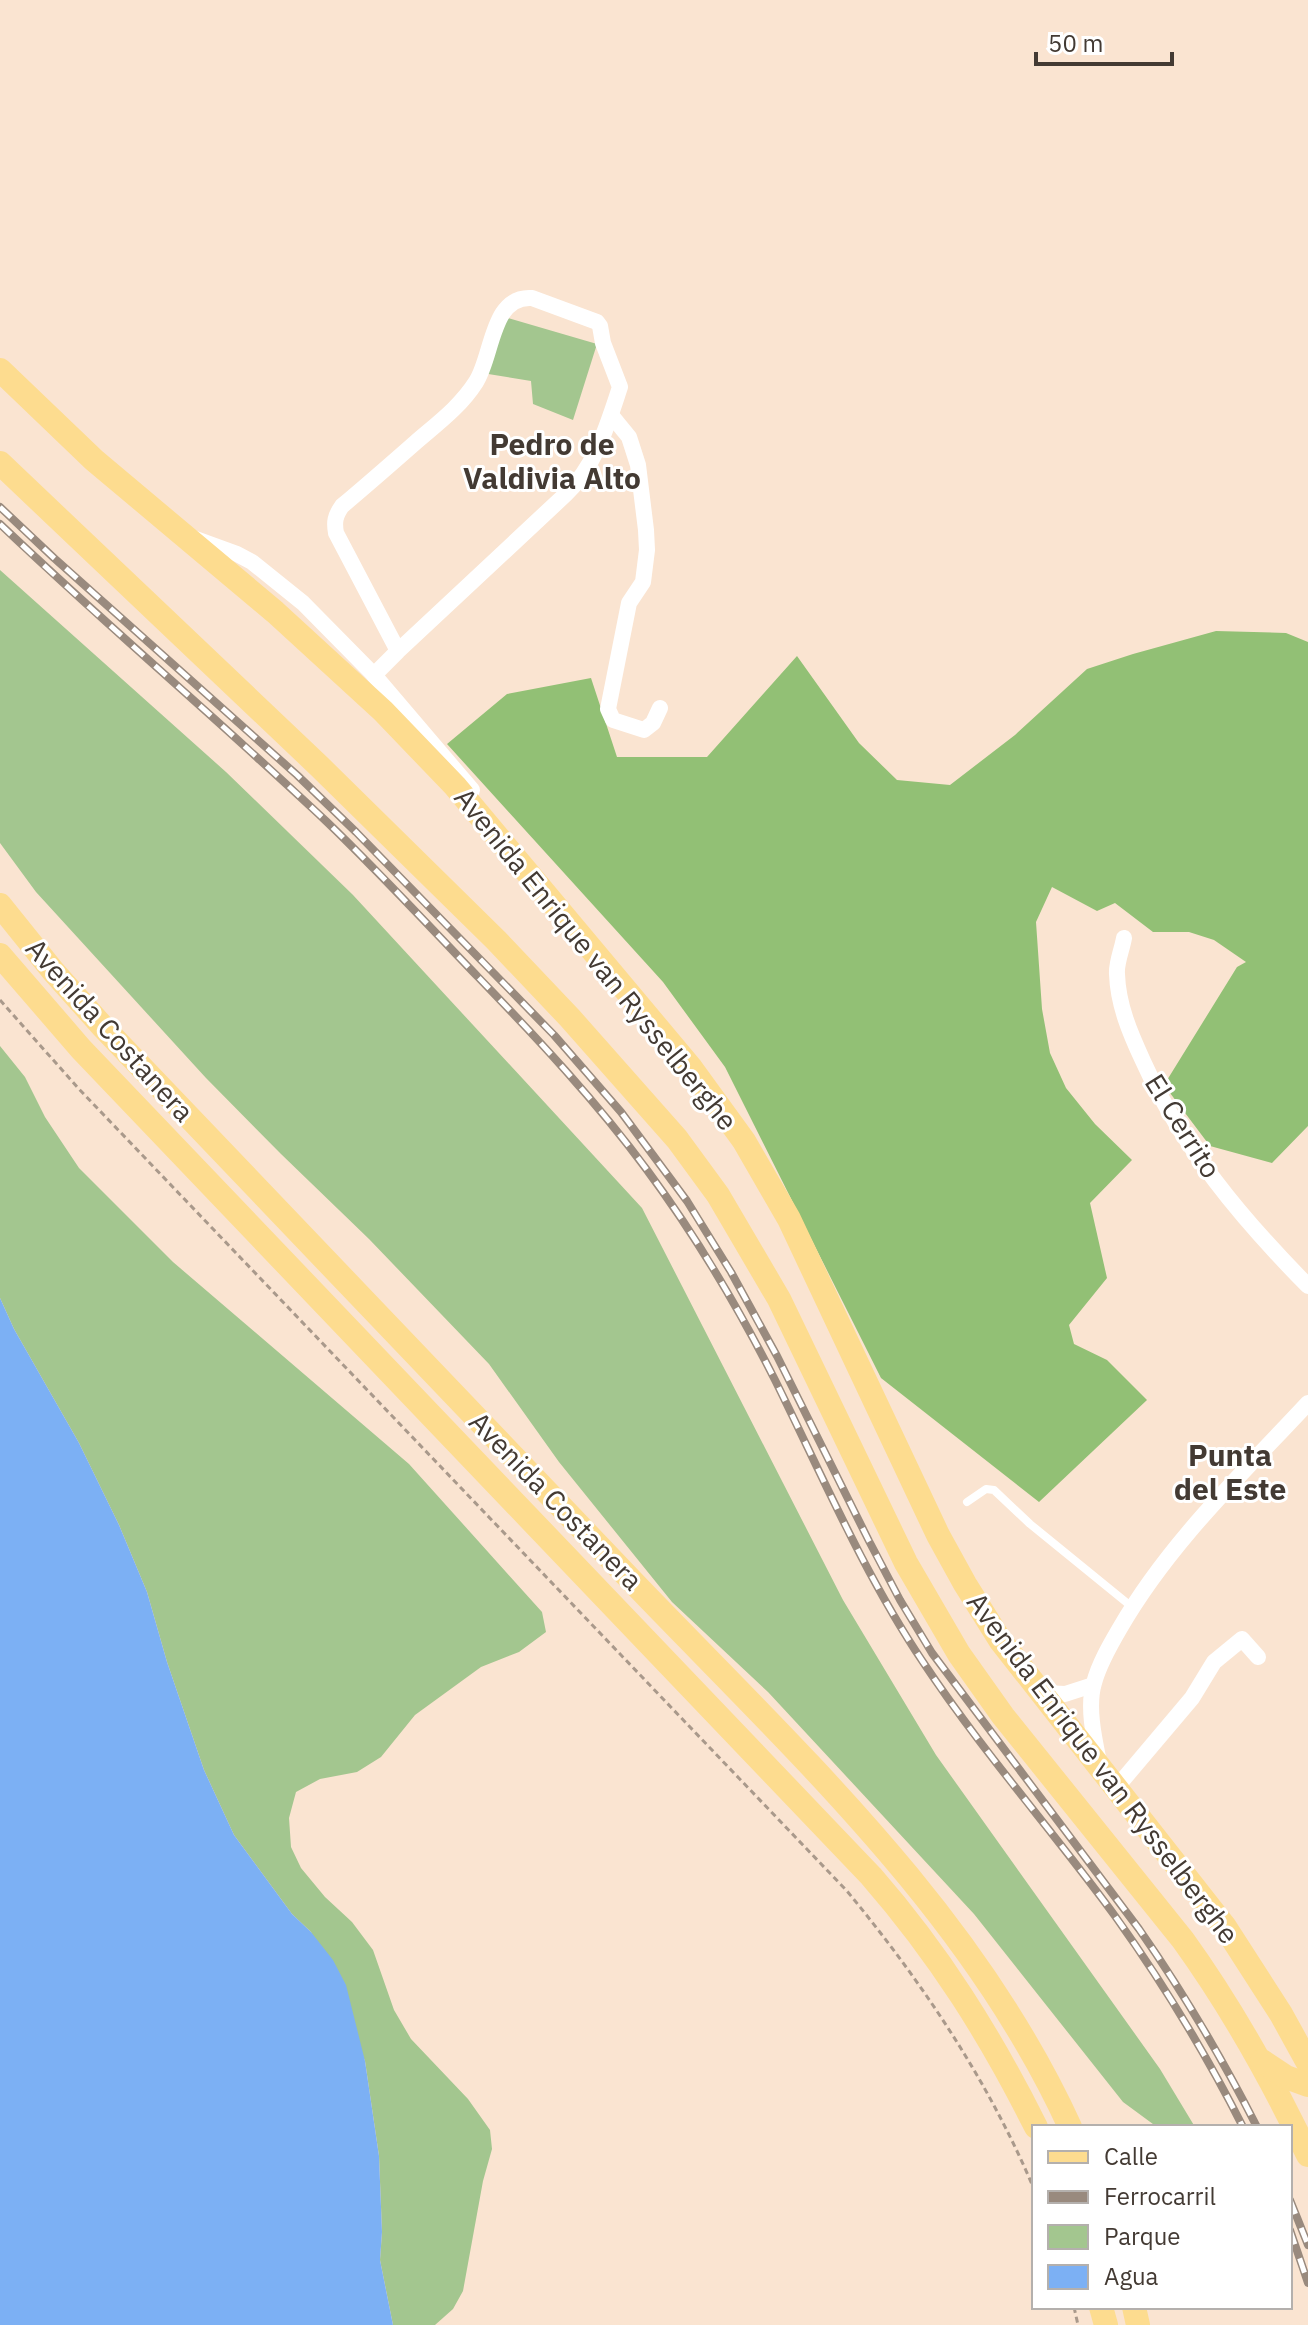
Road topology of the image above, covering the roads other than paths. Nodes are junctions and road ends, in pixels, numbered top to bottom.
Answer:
1 (0, 370) edge
2 (611, 415) junction
3 (0, 463) edge
4 (183, 535) junction
5 (398, 651) junction
6 (374, 675) junction
7 (660, 708) dead end
8 (514, 855) junction
9 (0, 905) edge
10 (1124, 938) dead end
11 (0, 955) edge
12 (1308, 1286) edge
13 (1308, 1403) edge
14 (967, 1502) dead end
15 (1132, 1607) junction
16 (1258, 1657) dead end
17 (1093, 1685) junction
18 (1044, 1693) junction
19 (1100, 1767) junction
20 (1116, 1788) junction
21 (1260, 2060) junction
22 (1308, 2063) edge
23 (1308, 2085) edge
24 (1035, 2125) edge
25 (1069, 2125) edge
26 (1308, 2155) edge

1 - 4 main road, Avenida Enrique van Rysselberghe
2 - 5 street
2 - 5 street
2 - 7 street
3 - 21 main road, Avenida Enrique van Rysselberghe
4 - 6 street
4 - 8 main road, Avenida Enrique van Rysselberghe
5 - 6 street
6 - 8 street
8 - 18 main road, Avenida Enrique van Rysselberghe
9 - 25 main road, Avenida Costanera
10 - 12 street, El Cerrito
11 - 24 main road, Avenida Costanera
13 - 15 street
14 - 15 lane
15 - 17 street
16 - 20 street
17 - 18 street
17 - 19 street
18 - 19 main road, Avenida Enrique van Rysselberghe
19 - 20 main road, Avenida Enrique van Rysselberghe
20 - 22 main road, Avenida Enrique van Rysselberghe
21 - 23 main road
21 - 26 main road, Avenida Enrique van Rysselberghe

